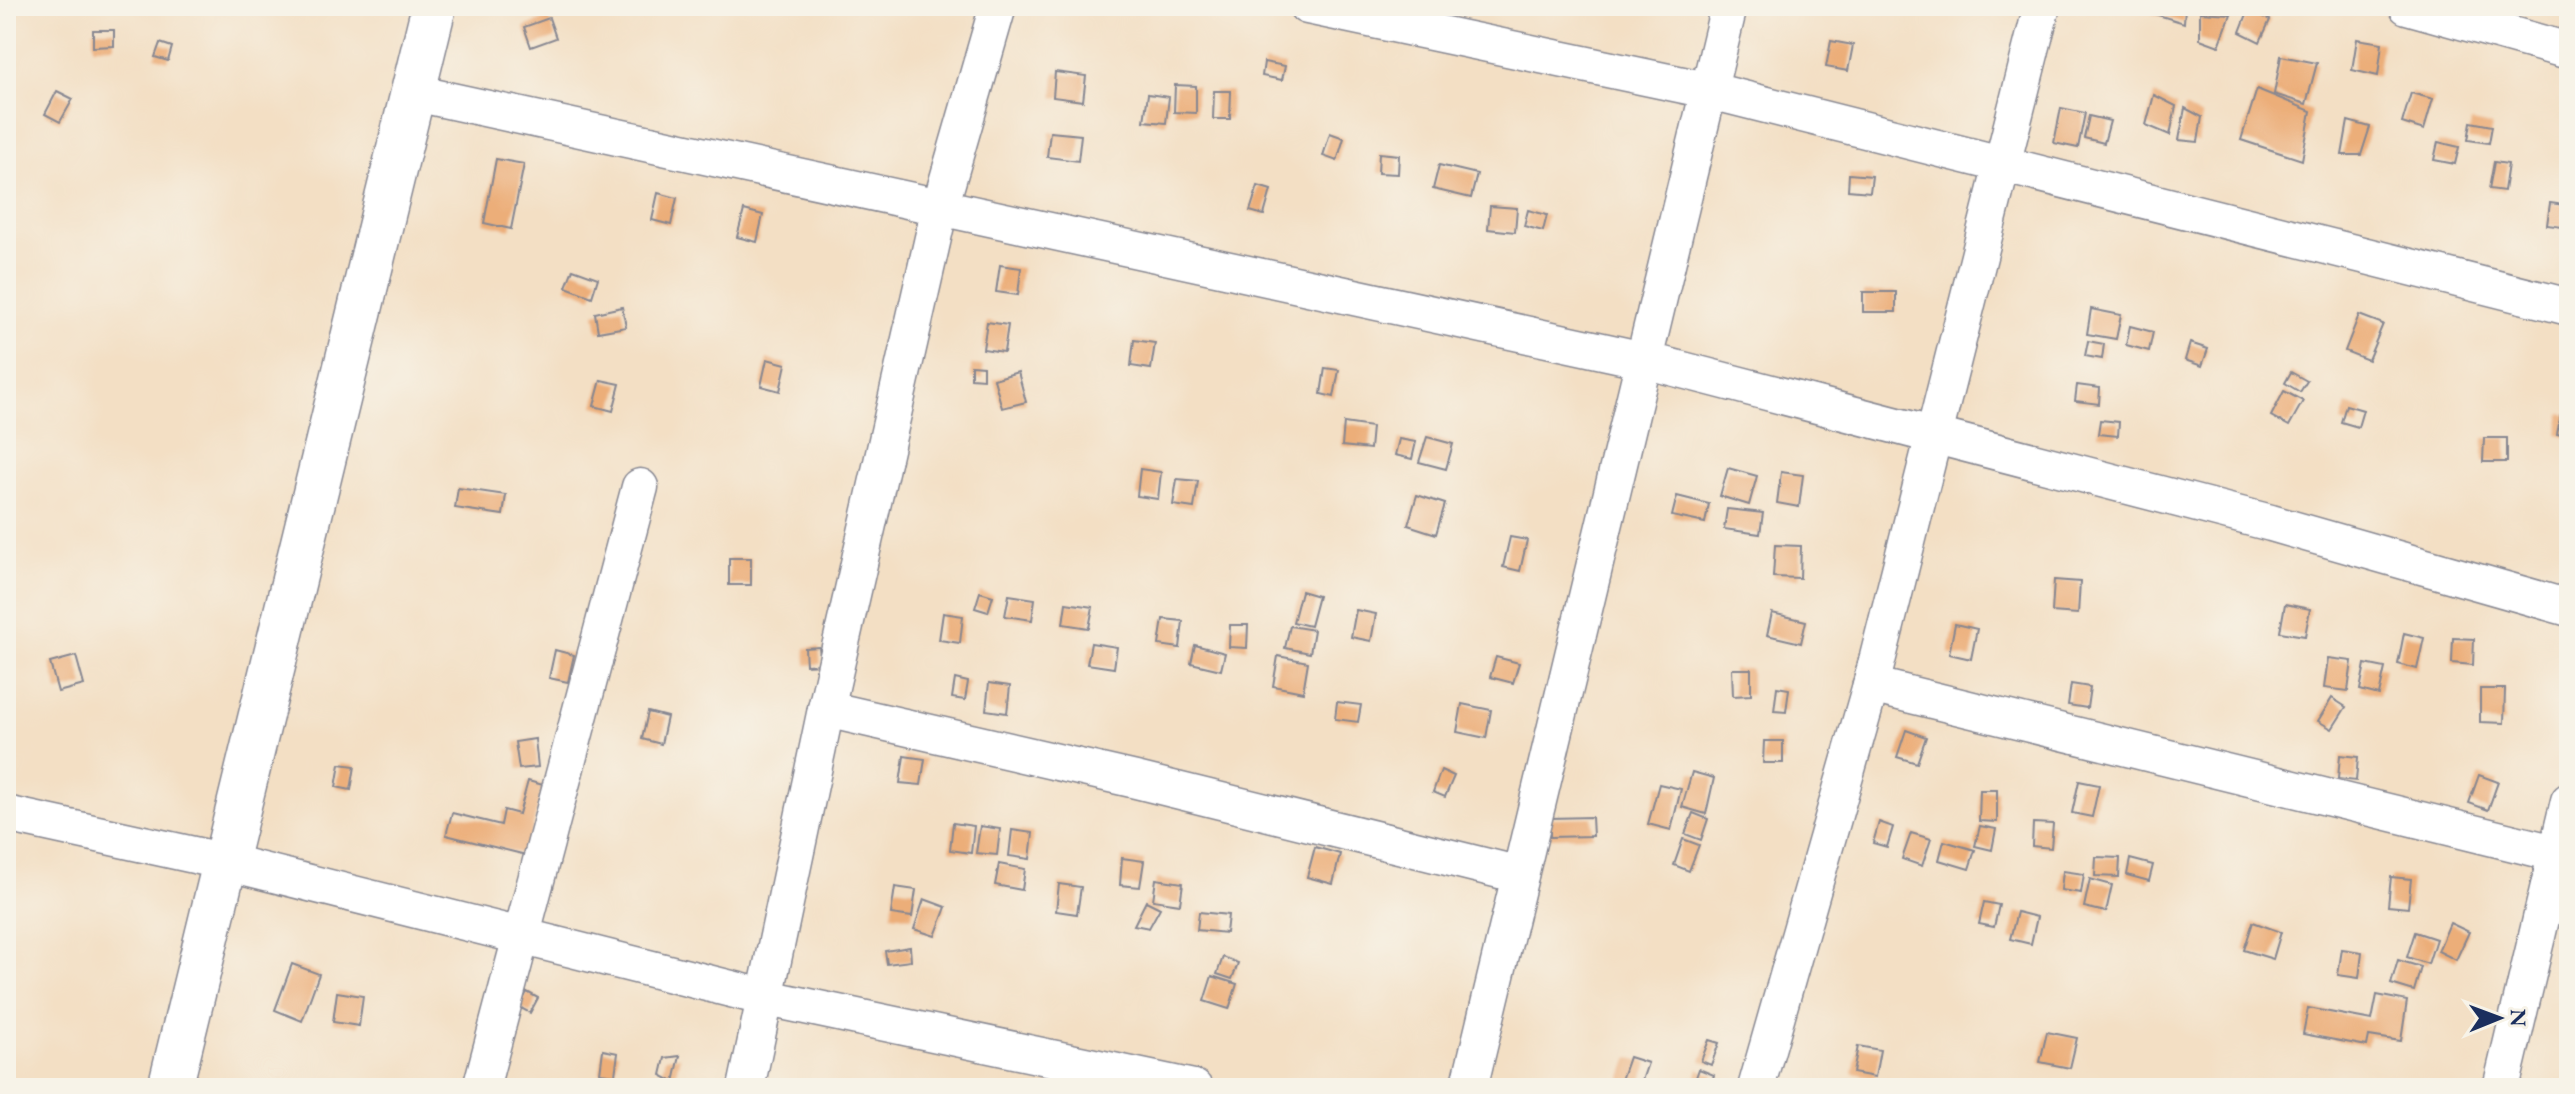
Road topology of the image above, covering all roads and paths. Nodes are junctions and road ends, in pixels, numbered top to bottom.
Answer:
1 (434, 6) edge
2 (998, 6) edge
3 (1307, 6) edge
4 (1729, 6) edge
5 (2042, 6) edge
6 (2407, 6) edge
7 (2569, 51) edge
8 (1707, 90) junction
9 (415, 93) junction
10 (2003, 166) junction
11 (940, 207) junction
12 (2569, 307) edge
13 (1644, 360) junction
14 (1934, 435) junction
15 (640, 487) dead end
16 (2569, 608) edge
17 (1871, 685) junction
18 (826, 709) junction
19 (2569, 801) edge
20 (6, 814) edge
21 (2555, 853) junction
22 (226, 862) junction
23 (1520, 875) junction
24 (520, 935) junction
25 (767, 998) junction
26 (170, 1088) edge
27 (481, 1088) edge
28 (746, 1088) edge
29 (1194, 1088) edge
30 (1469, 1088) edge
31 (1756, 1088) edge
32 (2501, 1088) edge

1 - 9 street
2 - 11 street
3 - 8 street
4 - 8 street
5 - 10 street
6 - 7 street
8 - 10 street
8 - 13 street
9 - 11 street
9 - 22 street
10 - 12 street
10 - 14 street
11 - 13 street
11 - 18 street
13 - 14 street
13 - 23 street
14 - 16 street
14 - 17 street
15 - 24 street
17 - 21 street
17 - 31 street
18 - 23 street
18 - 25 street
19 - 21 street
20 - 22 street
21 - 32 street
22 - 24 street
22 - 26 street
23 - 30 street
24 - 25 street
24 - 27 street
25 - 28 street
25 - 29 street

